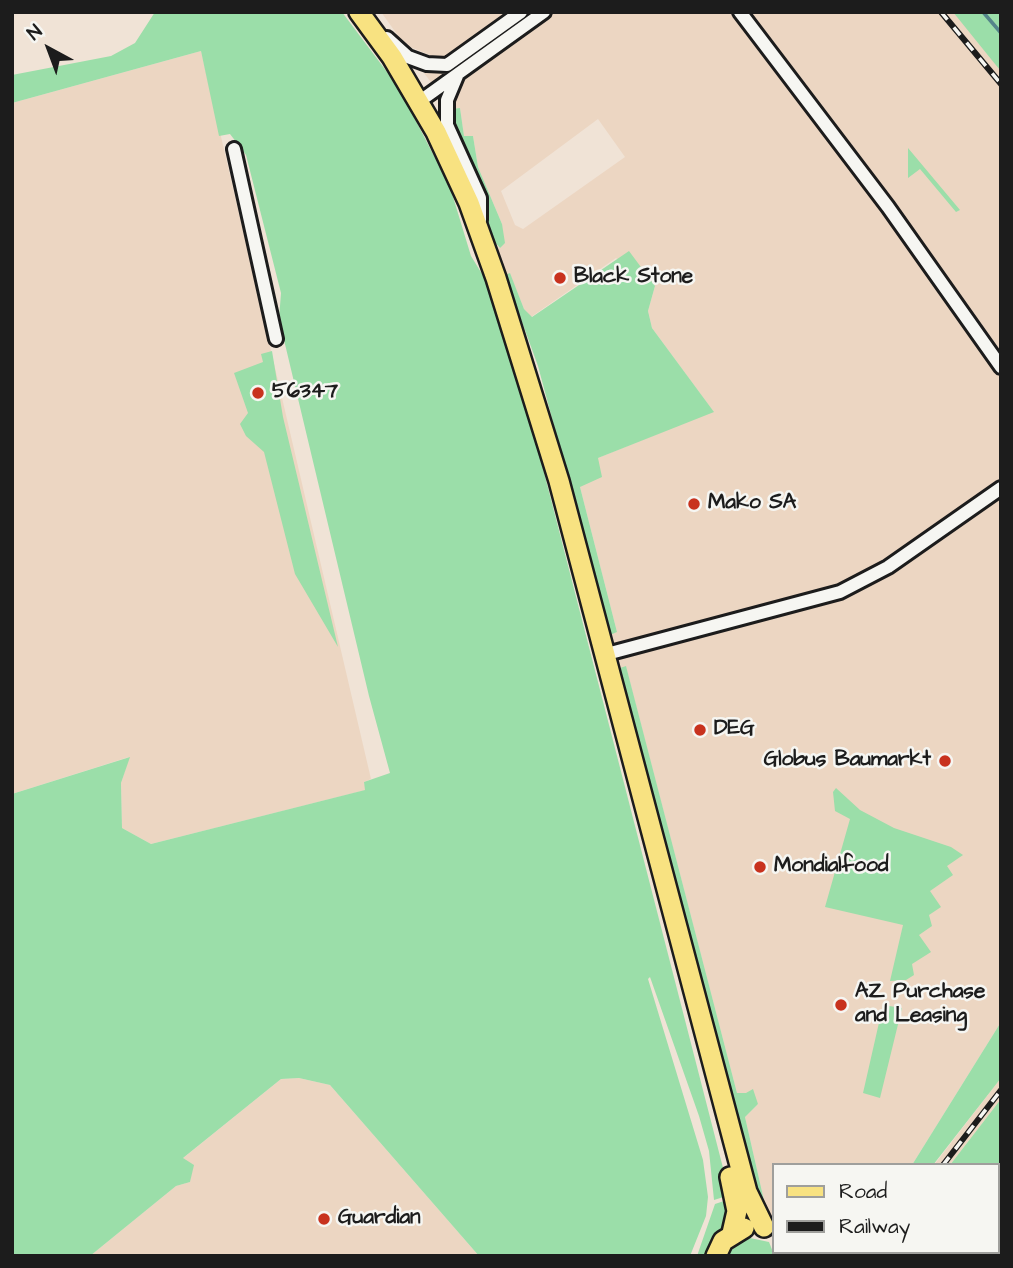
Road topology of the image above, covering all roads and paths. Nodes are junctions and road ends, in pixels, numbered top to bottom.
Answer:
1 (521, 12) edge
2 (532, 12) edge
3 (544, 12) edge
4 (740, 12) edge
5 (361, 15) edge
6 (457, 76) junction
7 (418, 98) junction
8 (234, 149) dead end
9 (481, 234) junction
10 (276, 339) dead end
11 (1001, 368) edge
12 (1001, 488) edge
13 (603, 655) junction
14 (661, 876) junction
15 (768, 1229) edge
16 (732, 1233) junction
17 (716, 1256) edge

1 - 5 street
2 - 7 street
3 - 6 street
4 - 11 street
5 - 7 main road
6 - 7 street
6 - 9 street
7 - 9 main road
8 - 10 street
9 - 13 main road
12 - 13 street
13 - 14 main road
14 - 15 main road
14 - 16 main road
15 - 16 main road
16 - 17 main road

